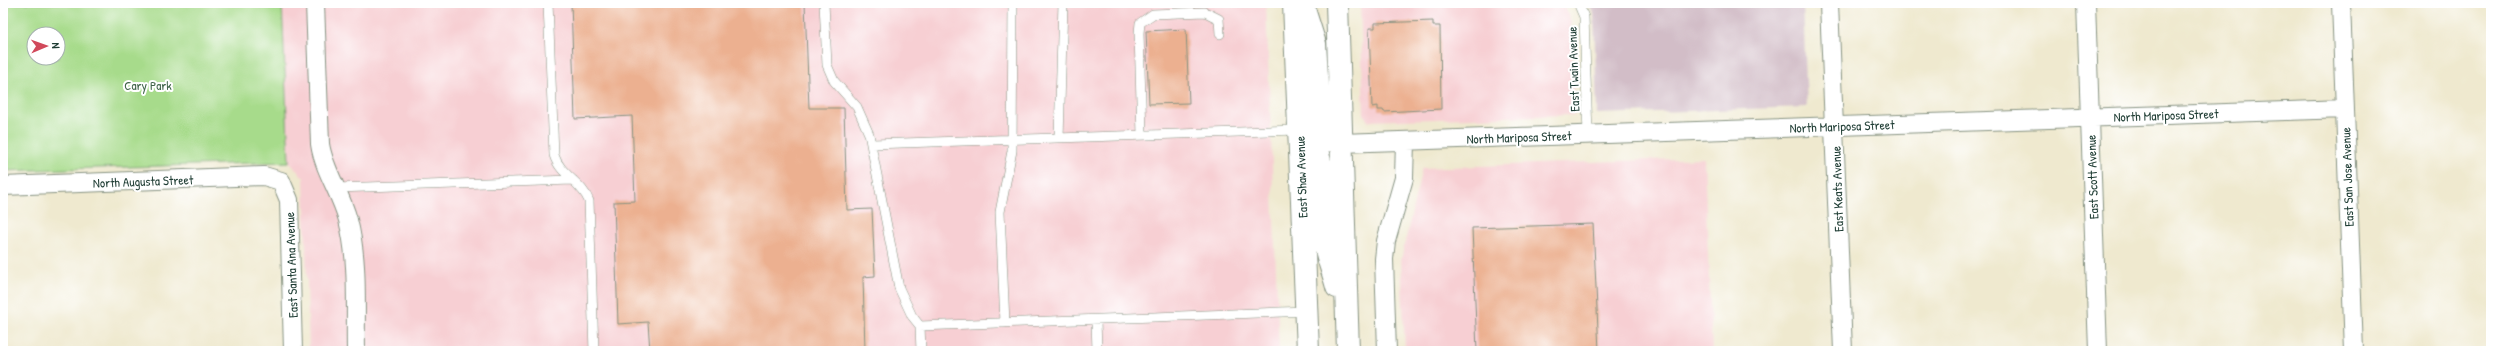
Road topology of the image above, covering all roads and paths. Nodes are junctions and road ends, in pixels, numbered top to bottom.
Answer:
1 (315, 3) edge
2 (548, 3) edge
3 (824, 3) edge
4 (1012, 3) edge
5 (1063, 3) edge
6 (1294, 3) edge
7 (1302, 3) edge
8 (1337, 3) edge
9 (1578, 3) edge
10 (1829, 3) edge
11 (2086, 3) edge
12 (2341, 3) edge
13 (1220, 34) dead end
14 (2344, 109) junction
15 (2090, 118) junction
16 (1834, 126) junction
17 (1299, 130) junction
18 (1142, 135) junction
19 (1588, 135) junction
20 (1059, 138) junction
21 (1012, 139) junction
22 (1405, 141) junction
23 (1341, 143) junction
24 (872, 144) junction
25 (573, 180) junction
26 (281, 181) joint
27 (3, 186) edge
28 (336, 188) junction
29 (1307, 311) junction
30 (1096, 320) junction
31 (1004, 323) junction
32 (1347, 325) junction
33 (920, 326) junction
34 (293, 351) edge
35 (356, 351) edge
36 (594, 351) edge
37 (921, 351) edge
38 (1097, 351) edge
39 (1308, 351) edge
40 (1348, 351) edge
41 (1387, 351) edge
42 (1843, 351) edge
43 (2098, 351) edge
44 (2354, 351) edge

1 - 28 street
2 - 25 lane
3 - 24 lane
4 - 21 lane
5 - 20 lane
6 - 17 main road, East Shaw Avenue
7 - 23 main road
8 - 23 main road
9 - 19 lane, East Twain Avenue
10 - 16 street, East Keats Avenue
11 - 15 street, East Scott Avenue
12 - 14 street, East San Jose Avenue
13 - 18 lane
14 - 15 street, North Mariposa Street
14 - 44 street, East San Jose Avenue
15 - 16 street, North Mariposa Street
15 - 43 street, East Scott Avenue
16 - 19 street, North Mariposa Street
16 - 42 street, East Keats Avenue
17 - 18 lane
17 - 29 main road, East Shaw Avenue
17 - 32 main road
18 - 20 lane
19 - 22 street, North Mariposa Street
20 - 21 lane
21 - 24 lane
21 - 31 lane
22 - 23 street, North Mariposa Street
22 - 41 street
23 - 32 main road
24 - 33 lane
25 - 28 lane
25 - 36 lane
26 - 27 street, North Augusta Street
26 - 34 street, East Santa Ana Avenue
28 - 35 street
29 - 30 lane
29 - 39 main road, East Shaw Avenue
30 - 31 lane
30 - 38 lane
31 - 33 lane
32 - 40 main road
33 - 37 lane

